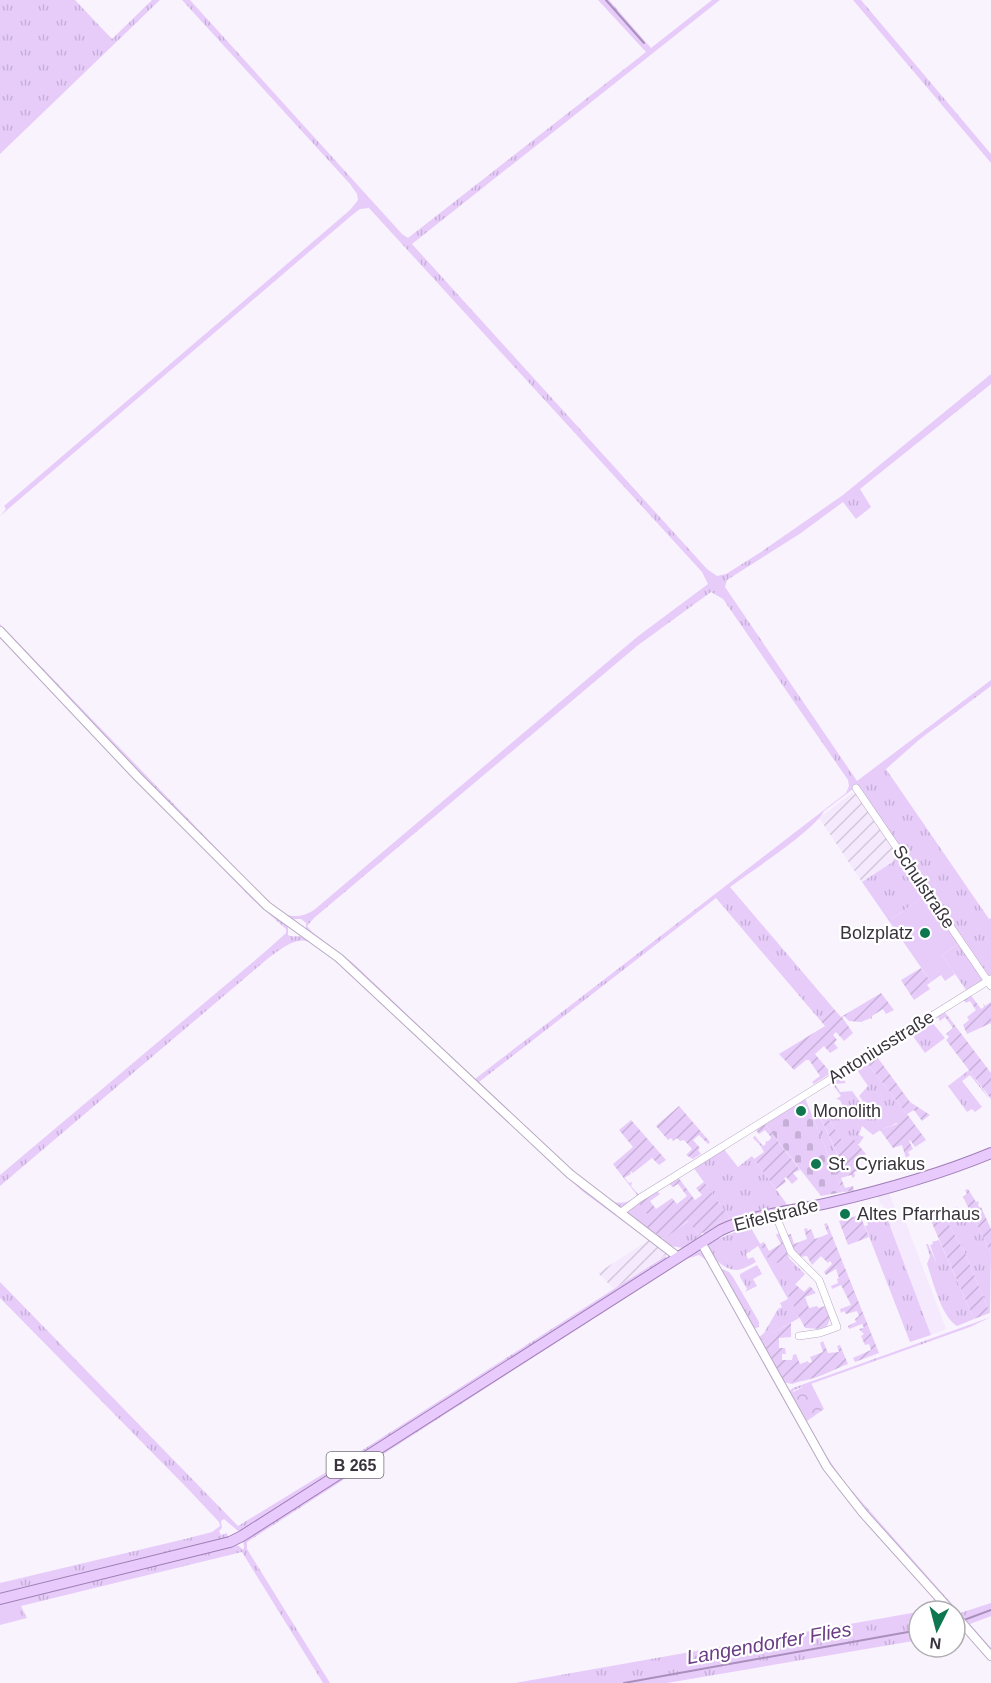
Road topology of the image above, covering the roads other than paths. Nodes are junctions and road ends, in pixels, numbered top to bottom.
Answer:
1 (0, 631) edge
2 (856, 788) dead end
3 (990, 982) edge
4 (991, 1153) edge
5 (620, 1213) junction
6 (775, 1214) junction
7 (702, 1242) junction
8 (678, 1257) junction
9 (799, 1336) dead end
10 (0, 1599) edge
11 (940, 1599) edge
12 (967, 1629) edge
13 (991, 1656) edge

1 - 5 street
2 - 3 street, Schulstraße
3 - 5 street, Antoniusstraße
4 - 6 main road, Eifelstraße / B 265
5 - 8 street
6 - 7 main road, Eifelstraße / B 265
6 - 9 street
7 - 8 main road, B 265
7 - 11 street
8 - 10 main road, B 265
12 - 13 street

